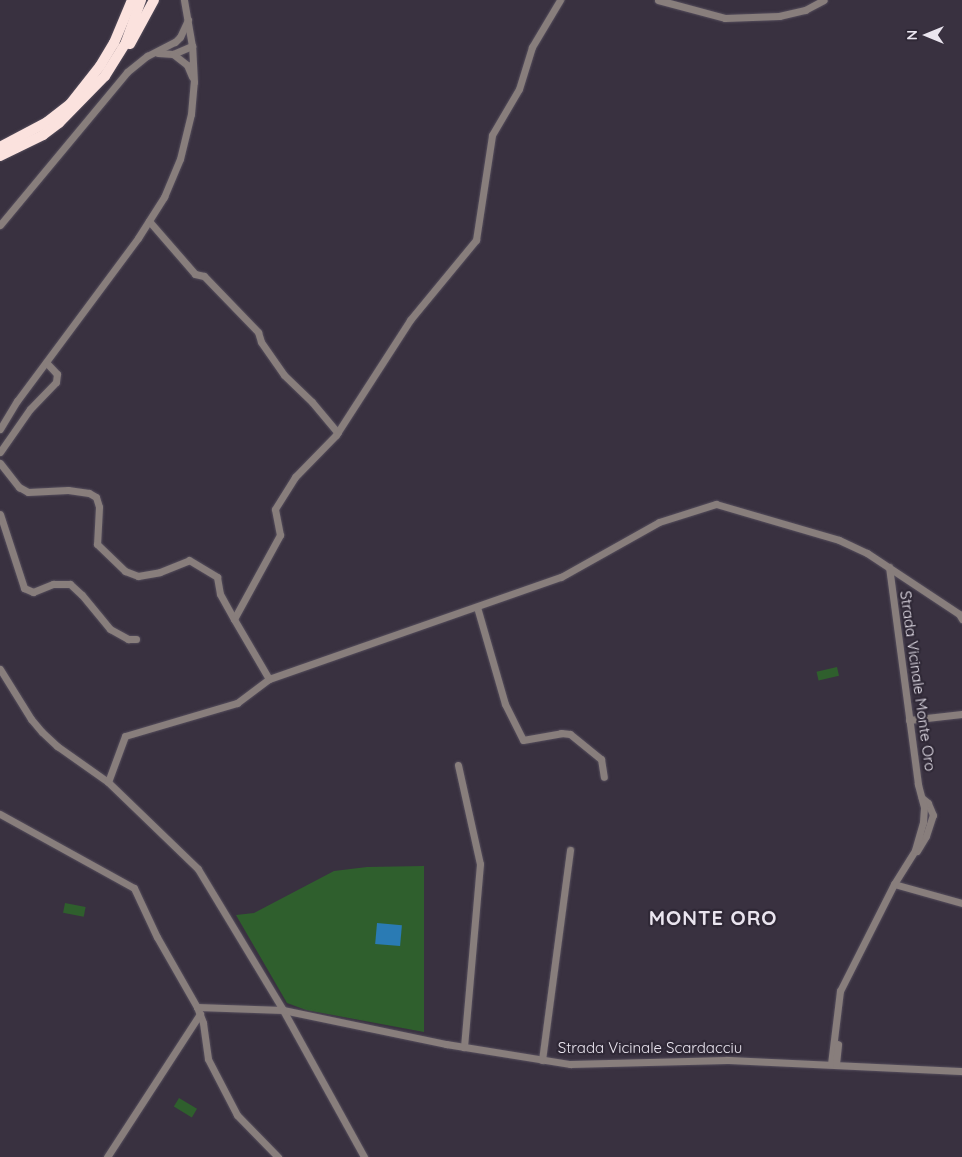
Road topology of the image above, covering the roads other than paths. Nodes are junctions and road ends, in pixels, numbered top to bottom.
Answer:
1 (124, 0) edge
2 (132, 0) edge
3 (141, 0) edge
4 (154, 0) edge
5 (184, 0) edge
6 (560, 0) edge
7 (658, 0) edge
8 (824, 0) edge
9 (126, 18) junction
10 (189, 18) junction
11 (192, 46) junction
12 (168, 47) junction
13 (155, 53) junction
14 (173, 54) junction
15 (117, 60) junction
16 (194, 82) junction
17 (0, 147) edge
18 (0, 156) edge
19 (3, 216) edge
20 (149, 221) junction
21 (0, 225) edge
22 (46, 362) junction
23 (0, 429) edge
24 (338, 433) junction
25 (0, 452) edge
26 (0, 463) edge
27 (0, 514) edge
28 (889, 568) junction
29 (478, 606) junction
30 (234, 619) junction
31 (962, 619) edge
32 (136, 639) dead end
33 (0, 669) edge
34 (269, 679) junction
35 (962, 714) edge
36 (909, 720) junction
37 (458, 765) dead end
38 (604, 777) dead end
39 (108, 782) junction
40 (0, 814) edge
41 (570, 850) dead end
42 (896, 884) junction
43 (962, 903) edge
44 (283, 1010) junction
45 (199, 1011) junction
46 (464, 1047) junction
47 (542, 1060) junction
48 (834, 1064) junction
49 (962, 1071) edge
50 (107, 1157) edge
51 (278, 1157) edge
52 (364, 1157) edge

1 - 9 highway
2 - 9 highway
3 - 15 highway
4 - 15 highway
5 - 10 street
6 - 24 street
7 - 8 street
9 - 17 highway
10 - 11 street
10 - 12 street
11 - 12 street
11 - 14 street
11 - 16 street
12 - 13 street
13 - 14 street
13 - 19 street
14 - 16 street
15 - 18 highway
16 - 20 street
19 - 21 street
20 - 22 street
20 - 24 street
22 - 23 street
22 - 25 street
24 - 30 street
26 - 30 street
27 - 32 street
28 - 29 street
28 - 31 street
28 - 36 street, Strada Vicinale Monte Oro
29 - 34 street
29 - 38 street
30 - 34 street
33 - 39 street
34 - 39 street
35 - 36 street
36 - 42 street, Strada Vicinale Monte Oro
37 - 46 street
39 - 44 street
40 - 45 street
41 - 47 street
42 - 43 street
42 - 48 street, Strada Vicinale Monte Oro
44 - 45 street, Strada Vicinale Scardacciu
44 - 46 street, Strada Vicinale Scardacciu
44 - 52 street
45 - 50 street
45 - 51 street
46 - 47 street, Strada Vicinale Scardacciu
47 - 48 street, Strada Vicinale Scardacciu
48 - 49 street, Strada Vicinale Scardacciu

